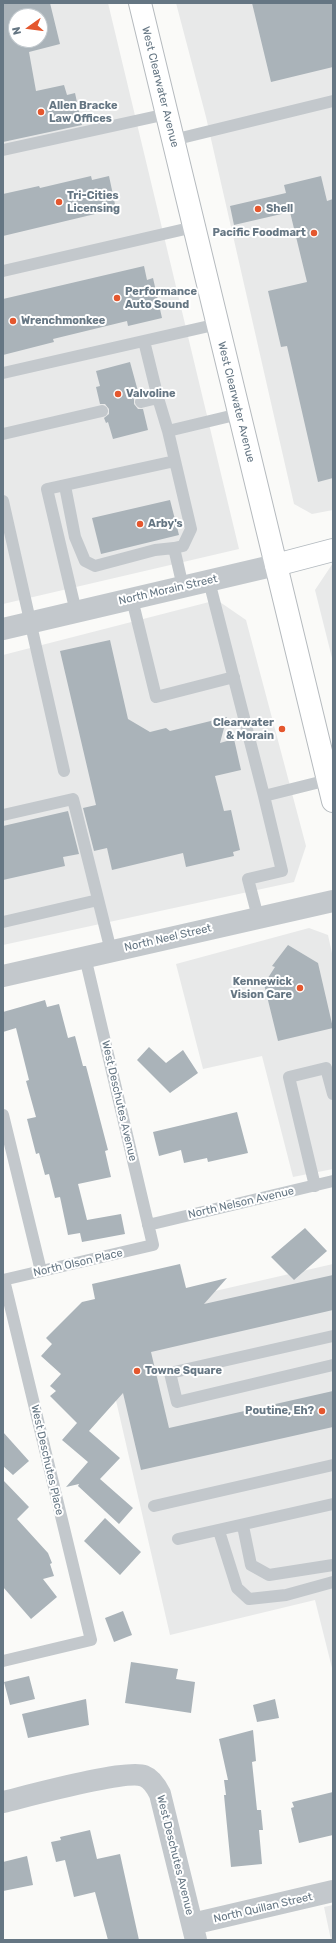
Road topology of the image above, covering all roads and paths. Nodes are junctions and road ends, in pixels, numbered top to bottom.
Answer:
1 (140, 3) edge
2 (333, 101) edge
3 (167, 114) junction
4 (173, 140) junction
5 (3, 150) edge
6 (194, 227) junction
7 (3, 271) edge
8 (218, 324) junction
9 (144, 341) junction
10 (3, 373) edge
11 (158, 398) junction
12 (141, 402) dead end
13 (102, 411) dead end
14 (239, 414) junction
15 (168, 431) junction
16 (3, 434) edge
17 (175, 461) junction
18 (65, 486) junction
19 (3, 502) edge
20 (174, 548) junction
21 (333, 550) edge
22 (276, 565) junction
23 (210, 581) junction
24 (183, 587) junction
25 (132, 599) junction
26 (76, 612) junction
27 (30, 622) junction
28 (3, 629) edge
29 (234, 677) junction
30 (64, 771) dead end
31 (328, 780) junction
32 (264, 796) junction
33 (333, 801) edge
34 (3, 816) edge
35 (98, 900) junction
36 (333, 901) edge
37 (258, 917) junction
38 (3, 922) edge
39 (111, 951) junction
40 (85, 957) junction
41 (3, 976) edge
42 (333, 1094) edge
43 (3, 1115) edge
44 (333, 1181) edge
45 (315, 1186) junction
46 (148, 1225) junction
47 (153, 1245) joint
48 (41, 1271) junction
49 (4, 1280) edge
50 (333, 1336) edge
51 (333, 1365) edge
52 (333, 1465) edge
53 (333, 1504) edge
54 (154, 1506) dead end
55 (243, 1526) junction
56 (219, 1531) junction
57 (178, 1539) dead end
58 (333, 1565) edge
59 (333, 1582) edge
60 (3, 1661) edge
61 (3, 1802) edge
62 (333, 1891) edge
63 (194, 1932) edge

1 - 3 main road, West Clearwater Avenue
2 - 4 lane
3 - 4 main road, West Clearwater Avenue
3 - 5 lane
4 - 6 main road, West Clearwater Avenue
6 - 7 lane
6 - 8 main road, West Clearwater Avenue
8 - 9 lane
8 - 14 main road, West Clearwater Avenue
9 - 10 lane
9 - 11 lane
11 - 12 lane
11 - 15 lane
13 - 16 lane
14 - 15 lane
14 - 22 main road, West Clearwater Avenue
15 - 17 lane
17 - 18 lane
17 - 20 lane
18 - 20 lane
18 - 26 lane
19 - 27 lane
20 - 24 lane
21 - 22 main road, North Morain Street
22 - 23 street, North Morain Street
22 - 31 main road, West Clearwater Avenue
23 - 24 street, North Morain Street
23 - 29 lane
24 - 25 street, North Morain Street
25 - 26 street, North Morain Street
25 - 29 lane
26 - 27 street, North Morain Street
27 - 28 street, North Morain Street
27 - 30 lane
29 - 32 lane
31 - 32 lane
31 - 33 main road, West Clearwater Avenue
32 - 37 lane
34 - 35 lane
35 - 38 lane
35 - 39 lane
36 - 37 street, North Neel Street
37 - 39 street, North Neel Street
39 - 40 street, North Neel Street
40 - 41 street, North Neel Street
40 - 46 lane, West Deschutes Avenue
42 - 45 lane
43 - 48 lane
44 - 45 lane, North Nelson Avenue
45 - 46 lane, North Nelson Avenue
46 - 47 lane, West Deschutes Avenue
47 - 48 lane, North Olson Place
48 - 49 lane, North Olson Place
49 - 60 lane, West Deschutes Place
50 - 51 lane
52 - 54 lane
53 - 55 lane
55 - 56 lane
55 - 58 lane
56 - 57 lane
56 - 59 lane
61 - 63 street, West Deschutes Avenue
62 - 63 street, North Quillan Street

